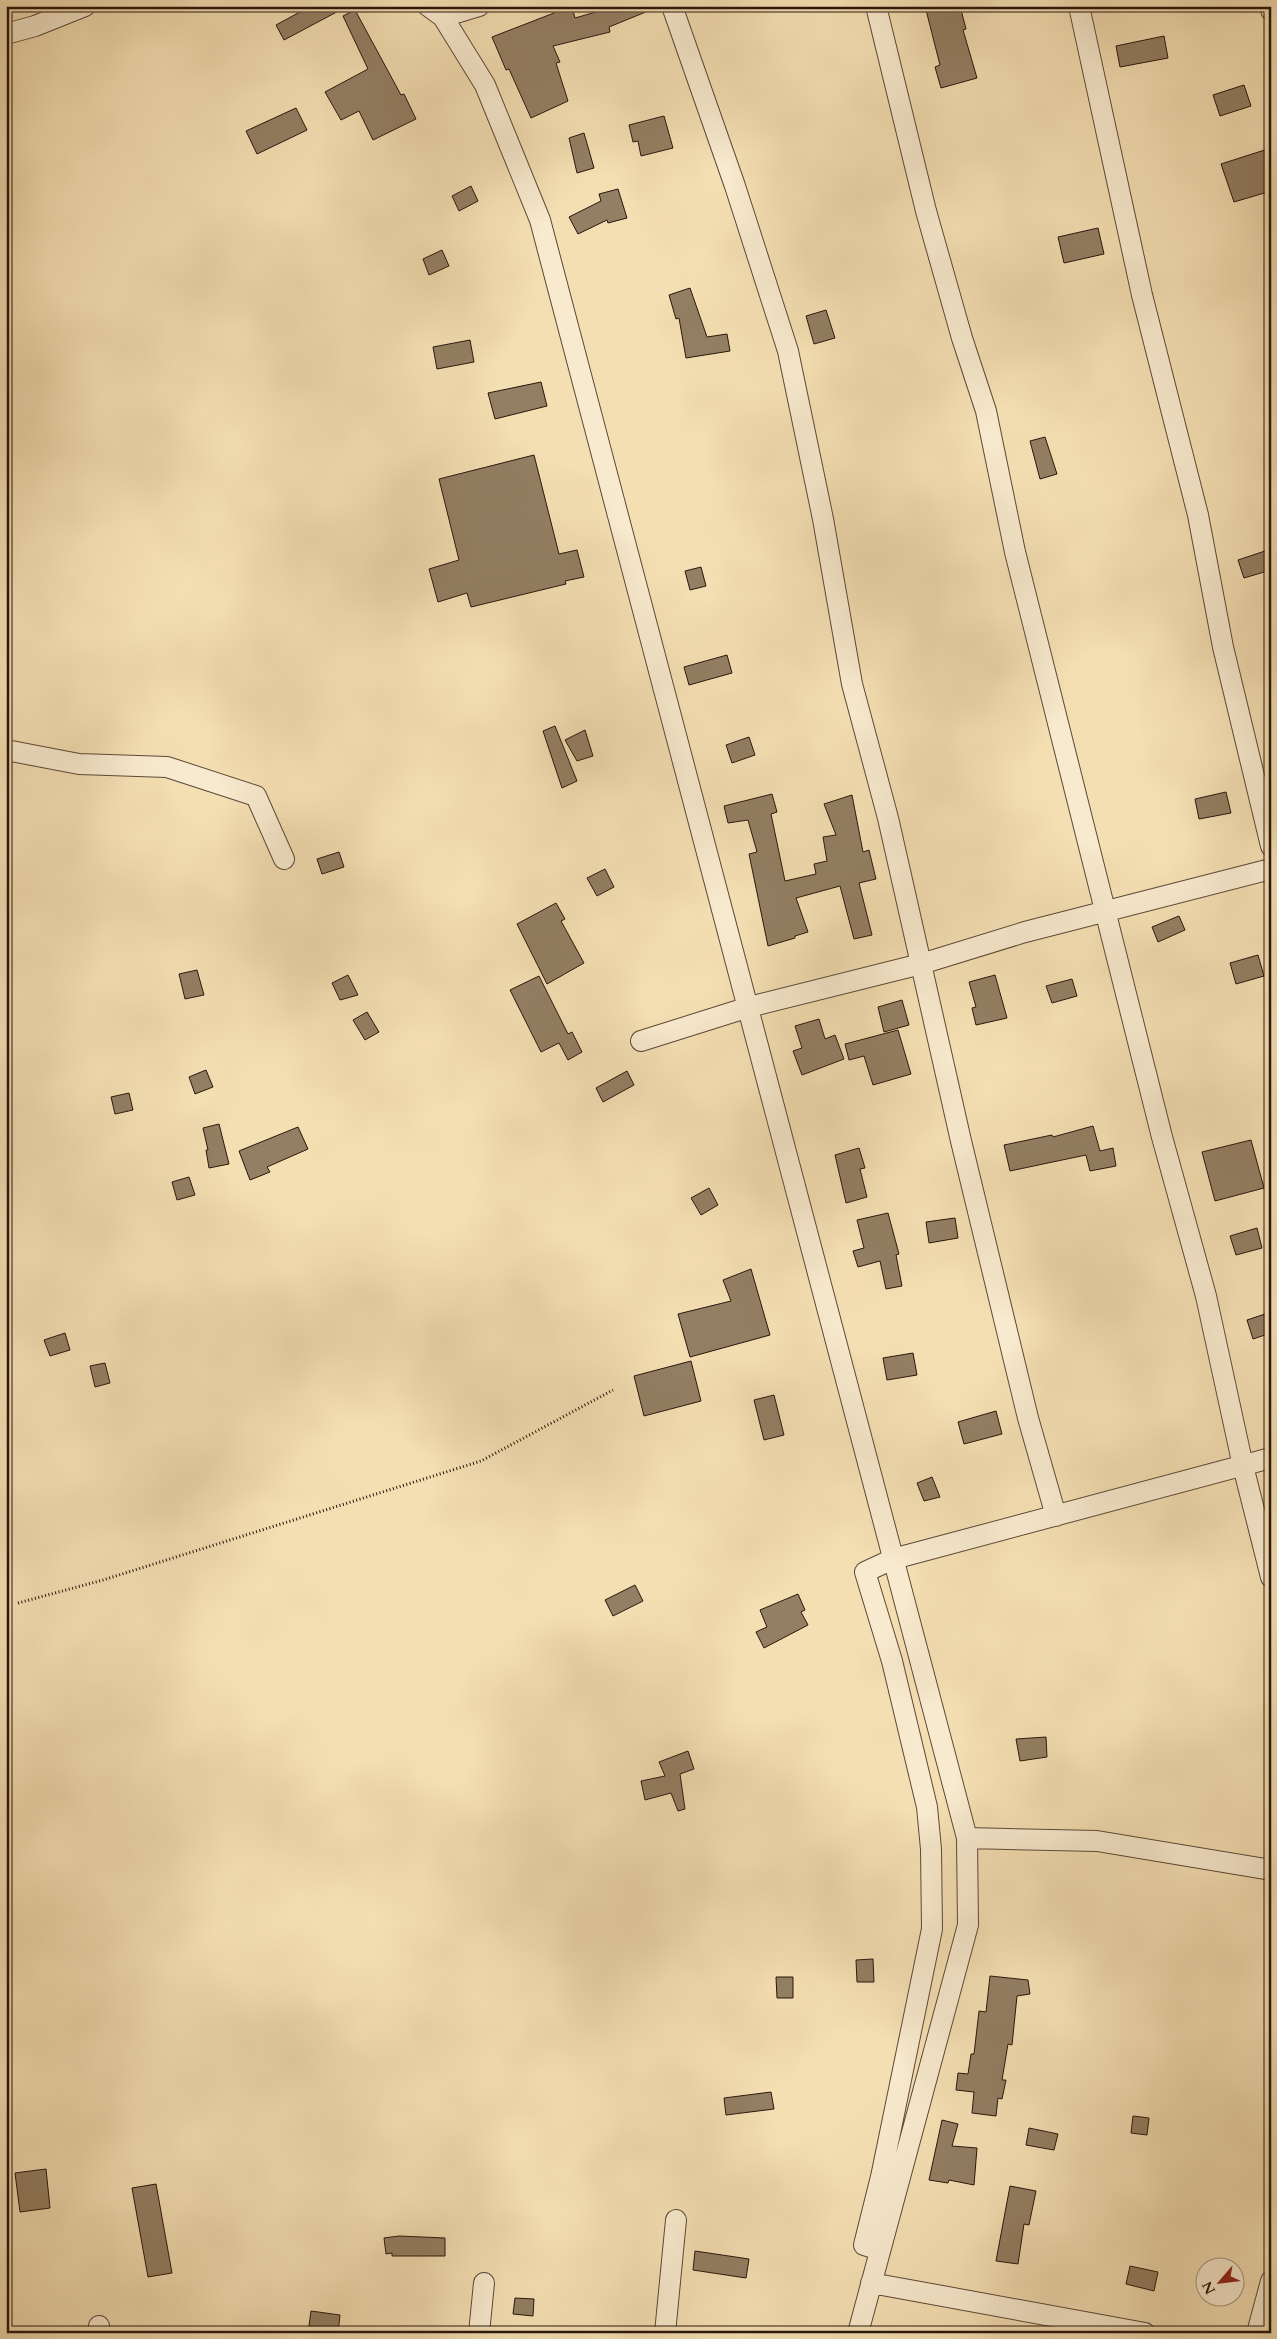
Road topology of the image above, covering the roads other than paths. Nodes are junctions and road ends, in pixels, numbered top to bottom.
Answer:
1 (85, 6) edge
2 (479, 6) edge
3 (672, 6) edge
4 (876, 6) edge
5 (1078, 6) edge
6 (436, 12) edge
7 (6, 34) edge
8 (6, 750) edge
9 (1271, 846) edge
10 (284, 859) dead end
11 (1271, 869) edge
12 (1105, 914) junction
13 (921, 964) junction
14 (749, 1008) junction
15 (641, 1041) dead end
16 (1271, 1458) edge
17 (1243, 1466) junction
18 (1056, 1516) junction
19 (893, 1559) junction
20 (1271, 1577) edge
21 (967, 1838) junction
22 (1271, 1870) edge
23 (676, 2220) dead end
24 (880, 2250) junction
25 (1271, 2282) edge
26 (484, 2283) dead end
27 (871, 2283) junction
28 (479, 2333) edge
29 (664, 2333) edge
30 (858, 2333) edge
31 (1145, 2333) edge
32 (1257, 2333) edge

1 - 7 street
2 - 6 street
3 - 13 street
4 - 12 street
5 - 9 street
6 - 14 street
8 - 10 street
11 - 12 street
12 - 13 street
12 - 17 street
13 - 14 street
13 - 18 street
14 - 15 street
14 - 19 street
16 - 17 street
17 - 18 street
17 - 20 street
18 - 19 street
19 - 21 street
19 - 24 street
21 - 22 street
21 - 24 street
23 - 29 street
24 - 27 street
25 - 32 street
26 - 28 street
27 - 30 street
27 - 31 street

